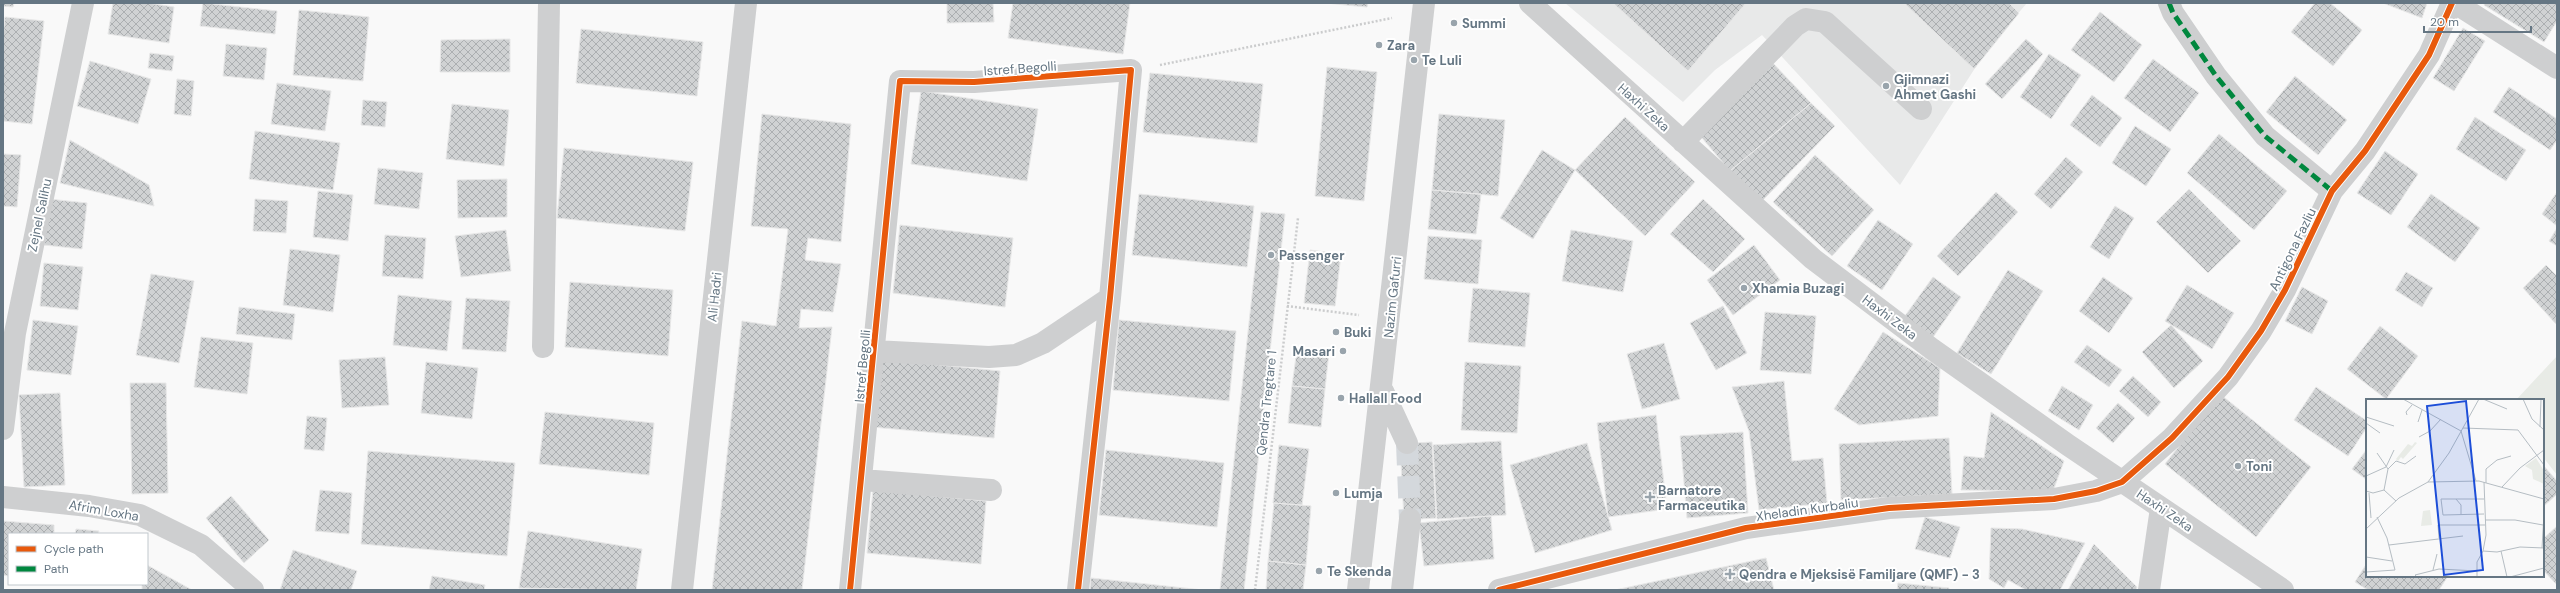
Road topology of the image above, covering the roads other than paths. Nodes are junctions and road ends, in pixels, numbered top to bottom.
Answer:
1 (83, 3) edge
2 (550, 3) edge
3 (746, 3) edge
4 (1530, 3) edge
5 (2169, 3) edge
6 (2452, 3) edge
7 (2456, 3) edge
8 (1424, 7) edge
9 (2557, 68) edge
10 (1922, 109) dead end
11 (1683, 142) junction
12 (2332, 191) junction
13 (1110, 298) junction
14 (543, 347) dead end
15 (874, 351) junction
16 (1382, 389) junction
17 (3, 429) edge
18 (1407, 443) tunnel mouth
19 (862, 480) junction
20 (2122, 482) junction
21 (991, 490) dead end
22 (3, 497) edge
23 (2160, 508) junction
24 (1410, 519) tunnel mouth
25 (253, 590) edge
26 (682, 590) edge
27 (850, 590) edge
28 (1078, 590) edge
29 (1358, 590) edge
30 (1402, 590) edge
31 (1499, 590) edge
32 (2149, 590) edge
33 (2282, 590) edge

1 - 17 street, Zejnel Salihu
2 - 14 street
3 - 26 street, Ali Hadri
4 - 11 street, Haxhi Zeka
5 - 12 street
6 - 12 street, Antigona Fazliu
7 - 9 street
8 - 16 street, Nazim Gafurri
10 - 11 street
11 - 20 street, Haxhi Zeka
12 - 20 street, Antigona Fazliu
13 - 15 street, Istref Begolli
13 - 15 street, Istref Begolli
13 - 28 street
15 - 19 street, Istref Begolli
16 - 18 street
16 - 29 street, Nazim Gafurri
19 - 21 street
19 - 27 street, Istref Begolli
20 - 23 street, Haxhi Zeka
20 - 31 street, Xheladin Kurbaliu
22 - 25 street, Afrim Loxha
23 - 32 street
23 - 33 street, Haxhi Zeka
24 - 30 street

